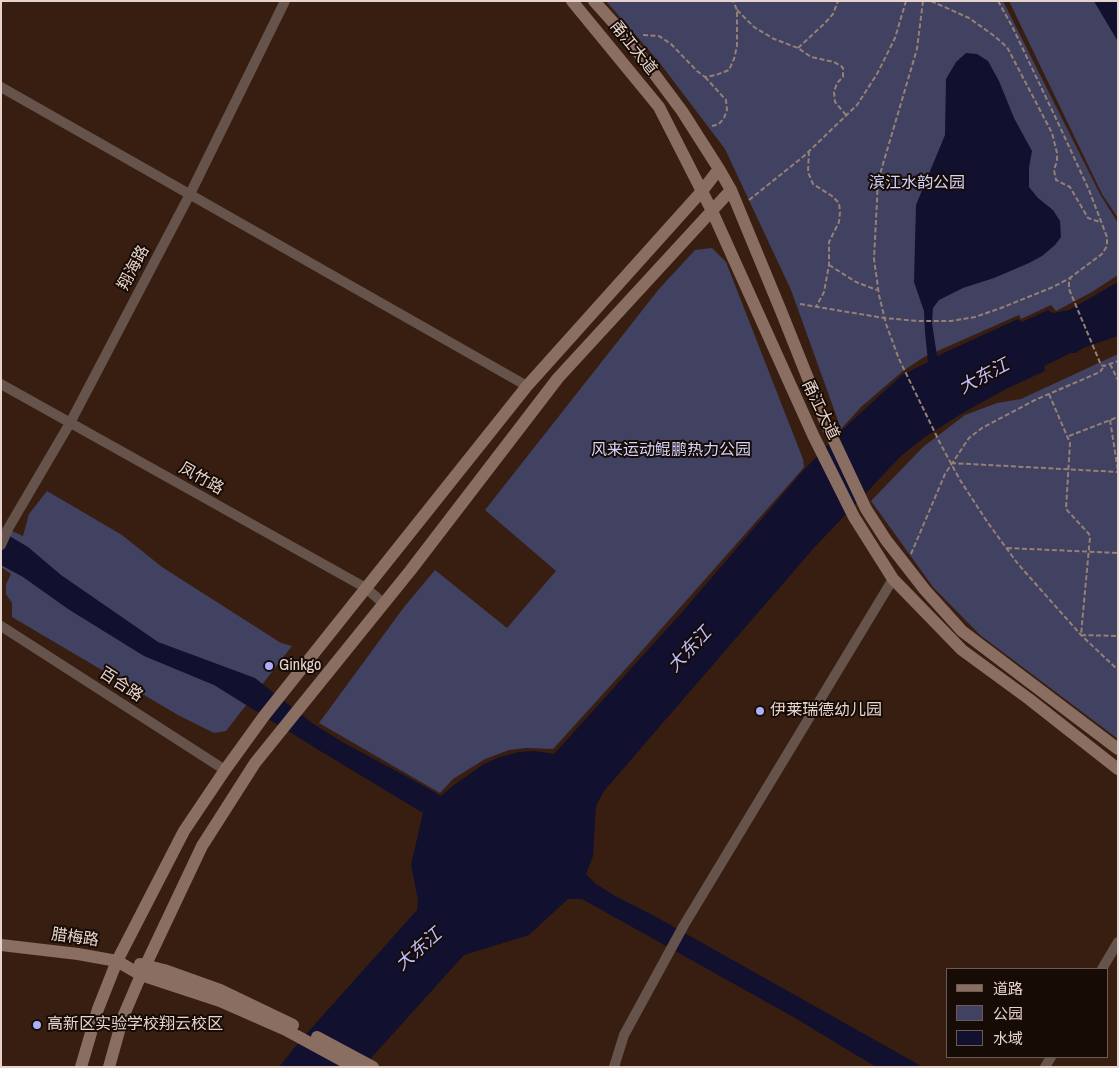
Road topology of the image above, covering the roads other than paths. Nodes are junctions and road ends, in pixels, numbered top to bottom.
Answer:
1 (285, 1) edge
2 (572, 1) edge
3 (594, 1) edge
4 (1, 87) edge
5 (719, 169) junction
6 (731, 190) junction
7 (702, 192) junction
8 (190, 194) junction
9 (712, 211) junction
10 (1, 384) edge
11 (527, 386) junction
12 (70, 423) junction
13 (1, 545) edge
14 (893, 578) junction
15 (366, 588) junction
16 (384, 604) junction
17 (1, 626) edge
18 (1118, 749) edge
19 (1118, 769) edge
20 (225, 770) junction
21 (1118, 942) edge
22 (1, 946) edge
23 (118, 961) junction
24 (1103, 968) edge
25 (144, 970) junction
26 (289, 1027) junction
27 (81, 1067) edge
28 (109, 1067) edge
29 (354, 1067) edge
30 (373, 1067) edge
31 (614, 1067) edge

1 - 8 street, 翔海路
2 - 7 street, 甬江大道
3 - 5 street, 甬江大道
4 - 8 street
5 - 6 street, 甬江大道
5 - 7 street
6 - 9 street
6 - 18 street, 甬江大道
7 - 9 street, 甬江大道
7 - 11 street
8 - 11 street
8 - 12 street, 翔海路
9 - 14 street, 甬江大道
9 - 16 street
10 - 12 street, 凤竹路
11 - 15 street
12 - 13 street, 翔海路
12 - 15 street, 凤竹路
14 - 19 street, 甬江大道
14 - 31 street
15 - 16 street, 凤竹路
15 - 20 street
16 - 25 street
17 - 20 street, 百合路
20 - 23 street
21 - 24 street
22 - 23 street, 腊梅路
23 - 25 street, 腊梅路
23 - 27 street
25 - 26 street, 腊梅路
25 - 28 street
26 - 29 street
26 - 30 street

